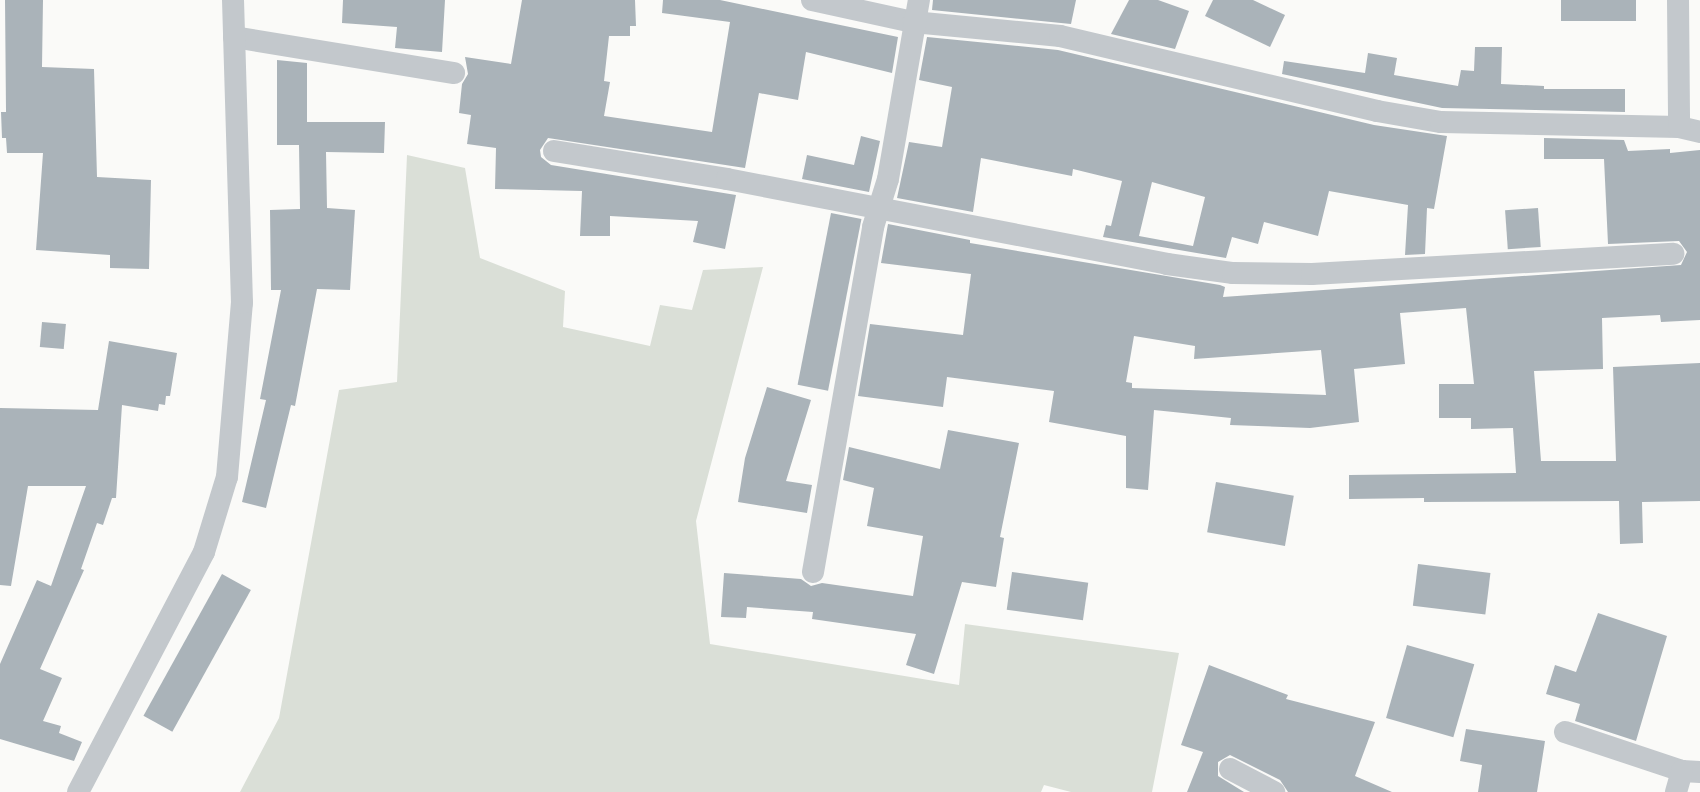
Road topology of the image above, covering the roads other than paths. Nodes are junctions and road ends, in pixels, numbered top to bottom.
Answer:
1 (233, 0) edge
2 (919, 0) edge
3 (1678, 0) edge
4 (819, 1) edge
5 (913, 22) junction
6 (234, 37) junction
7 (454, 73) dead end
8 (1689, 129) edge
9 (554, 151) dead end
10 (880, 209) junction
11 (1673, 254) dead end
12 (813, 572) dead end
13 (1565, 732) dead end
14 (1230, 769) dead end
15 (1686, 779) edge
16 (78, 792) edge
17 (1274, 792) edge

1 - 6 street
2 - 5 street
3 - 8 street
4 - 5 street
5 - 8 street
5 - 10 street
6 - 7 street
6 - 16 street
9 - 10 street
10 - 11 street
10 - 12 street
13 - 15 street
14 - 17 street

